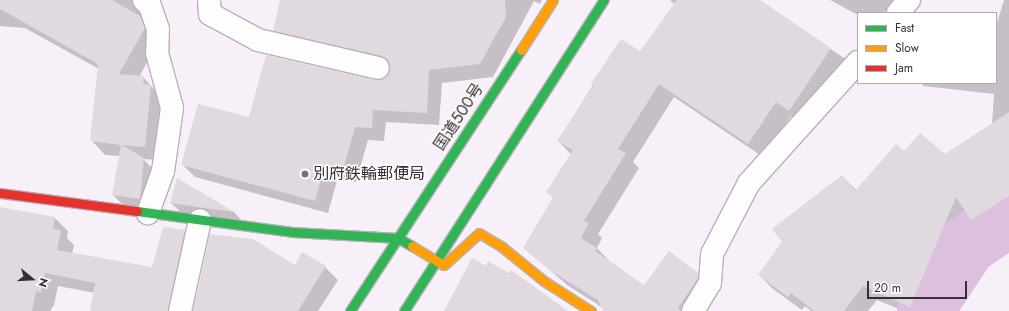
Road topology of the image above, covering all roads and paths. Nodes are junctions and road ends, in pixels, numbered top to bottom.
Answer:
1 (144, 0) edge
2 (209, 0) edge
3 (553, 0) edge
4 (604, 0) edge
5 (909, 0) edge
6 (899, 12) edge
7 (857, 63) edge
8 (378, 68) dead end
9 (0, 193) edge
10 (148, 213) junction
11 (200, 220) junction
12 (398, 238) junction
13 (436, 262) junction
14 (180, 311) edge
15 (350, 311) edge
16 (404, 311) edge
17 (591, 311) edge
18 (693, 311) edge

1 - 10 street
2 - 8 street
3 - 12 main road, 国道500号
4 - 13 main road
5 - 6 street
7 - 18 street
9 - 10 main road
10 - 11 main road
11 - 12 main road
11 - 14 street
12 - 13 main road
12 - 15 main road, 国道500号
13 - 16 main road
13 - 17 main road

